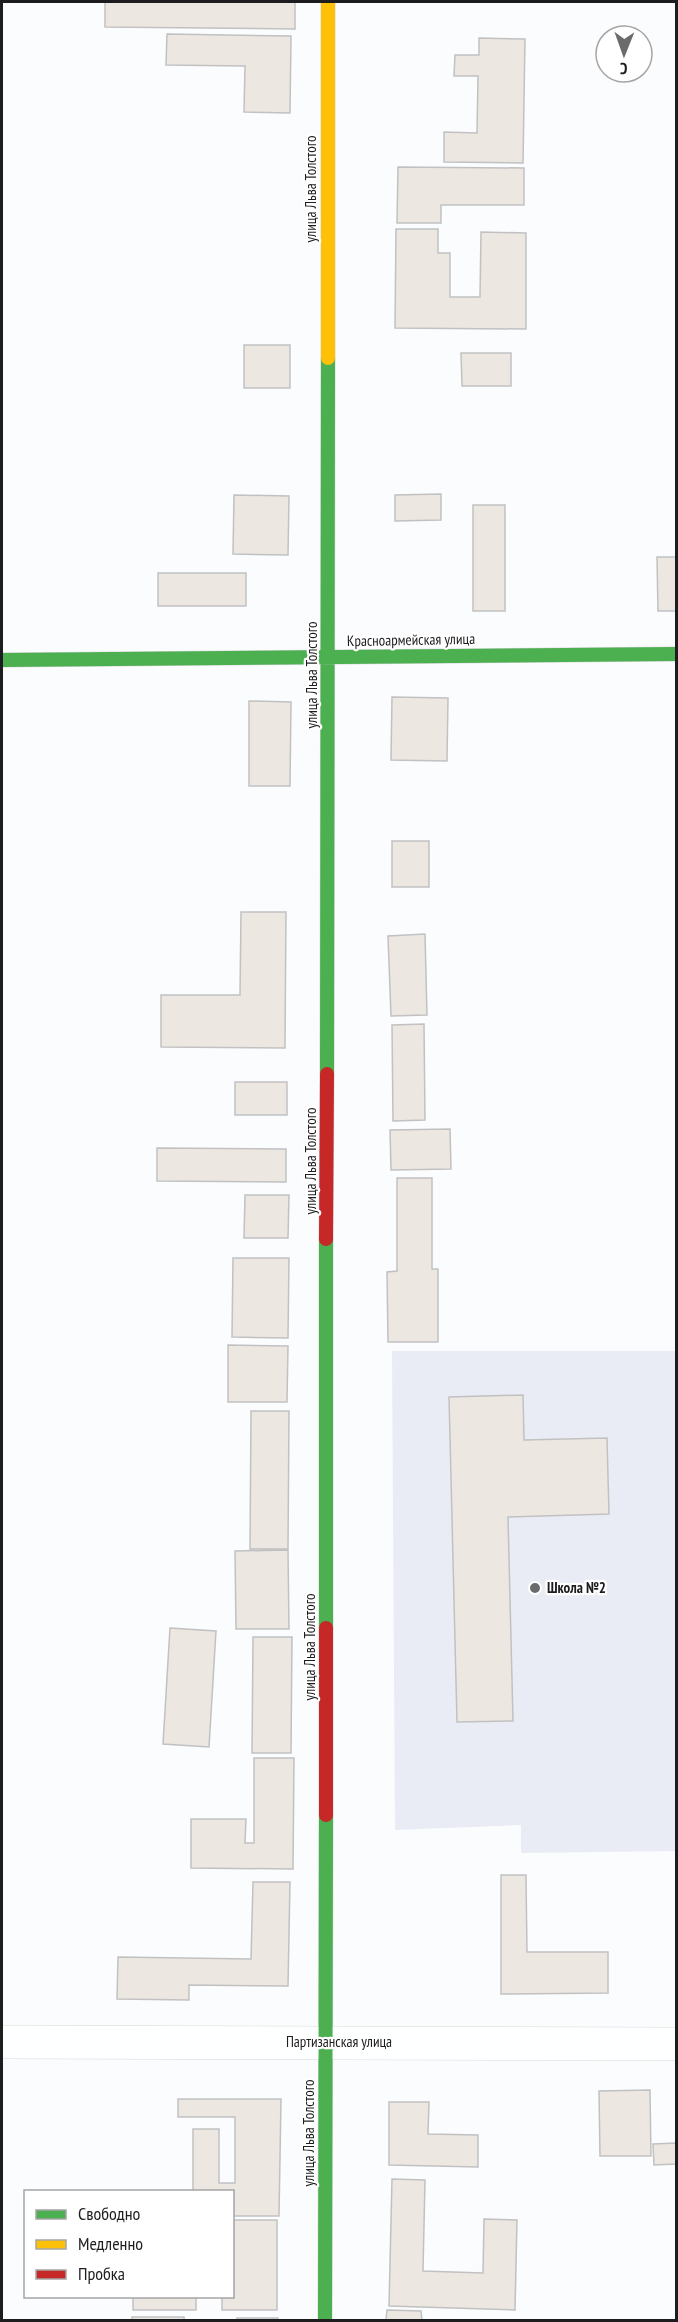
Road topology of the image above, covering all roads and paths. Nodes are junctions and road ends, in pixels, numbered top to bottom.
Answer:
1 (328, 2) edge
2 (676, 654) edge
3 (328, 658) junction
4 (2, 660) edge
5 (2, 2042) edge
6 (325, 2042) junction
7 (676, 2044) edge
8 (325, 2320) edge

1 - 3 street, улица Льва Толстого
2 - 3 street, Красноармейская улица
3 - 4 street, Красноармейская улица
3 - 6 street, улица Льва Толстого
5 - 6 street, Партизанская улица
6 - 7 street, Партизанская улица
6 - 8 street, улица Льва Толстого

